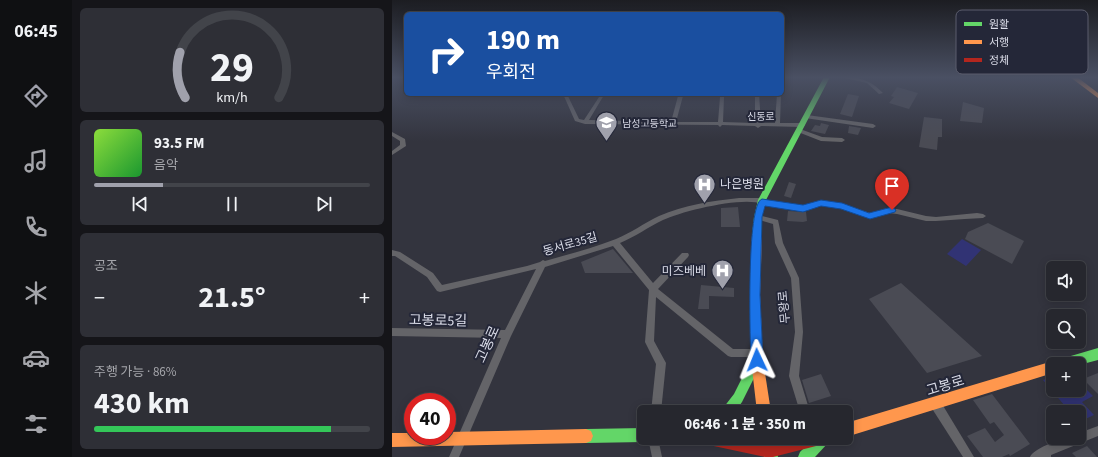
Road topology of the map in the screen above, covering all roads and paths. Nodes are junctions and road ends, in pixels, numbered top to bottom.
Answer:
1 (567, 98) edge
2 (600, 98) edge
3 (680, 98) edge
4 (722, 98) edge
5 (757, 98) edge
6 (779, 98) edge
7 (816, 98) edge
8 (585, 122) junction
9 (673, 124) junction
10 (803, 124) junction
11 (720, 125) junction
12 (777, 125) junction
13 (758, 126) junction
14 (873, 126) dead end
15 (392, 134) edge
16 (842, 140) dead end
17 (392, 153) edge
18 (762, 201) junction
19 (983, 216) dead end
20 (758, 217) junction
21 (615, 243) junction
22 (392, 253) edge
23 (685, 255) dead end
24 (543, 263) junction
25 (653, 288) junction
26 (392, 332) edge
27 (507, 334) junction
28 (1098, 354) edge
29 (757, 356) junction
30 (1086, 358) edge
31 (1046, 369) edge
32 (935, 403) junction
33 (657, 405) edge
34 (732, 405) edge
35 (763, 405) edge
36 (803, 405) edge
37 (853, 428) edge
38 (1098, 431) edge
39 (637, 435) edge
40 (462, 439) junction
41 (392, 440) edge
42 (655, 445) edge
43 (736, 445) edge
44 (796, 445) edge
45 (813, 445) edge
46 (770, 454) edge
47 (1041, 456) edge
48 (454, 457) edge
49 (657, 457) edge
50 (805, 457) edge
51 (967, 457) edge

1 - 8 street
2 - 8 street
3 - 9 street
4 - 11 street
5 - 13 street
6 - 12 street
7 - 10 street
8 - 9 street, 신동로
9 - 11 street, 신동로
10 - 12 street, 신동로
10 - 14 street
10 - 16 street
10 - 18 street
11 - 13 street, 신동로
12 - 13 street, 신동로
15 - 17 street
18 - 19 street, 동서로35길
18 - 20 street
18 - 21 street, 동서로35길
20 - 29 street
20 - 36 street, 무왕로
21 - 24 street, 동서로35길
21 - 25 street
22 - 24 street, 동서로35길
23 - 25 street
24 - 27 street, 고봉로
25 - 29 street
25 - 33 street
26 - 27 street, 고봉로5길
27 - 40 street, 고봉로
28 - 30 street
29 - 34 street
29 - 35 street
31 - 32 street, 고봉로
32 - 37 street, 고봉로
32 - 51 street
38 - 47 street
39 - 40 street
40 - 41 street
40 - 48 street, 고봉로
42 - 49 street
43 - 46 street
44 - 46 street
45 - 50 street

